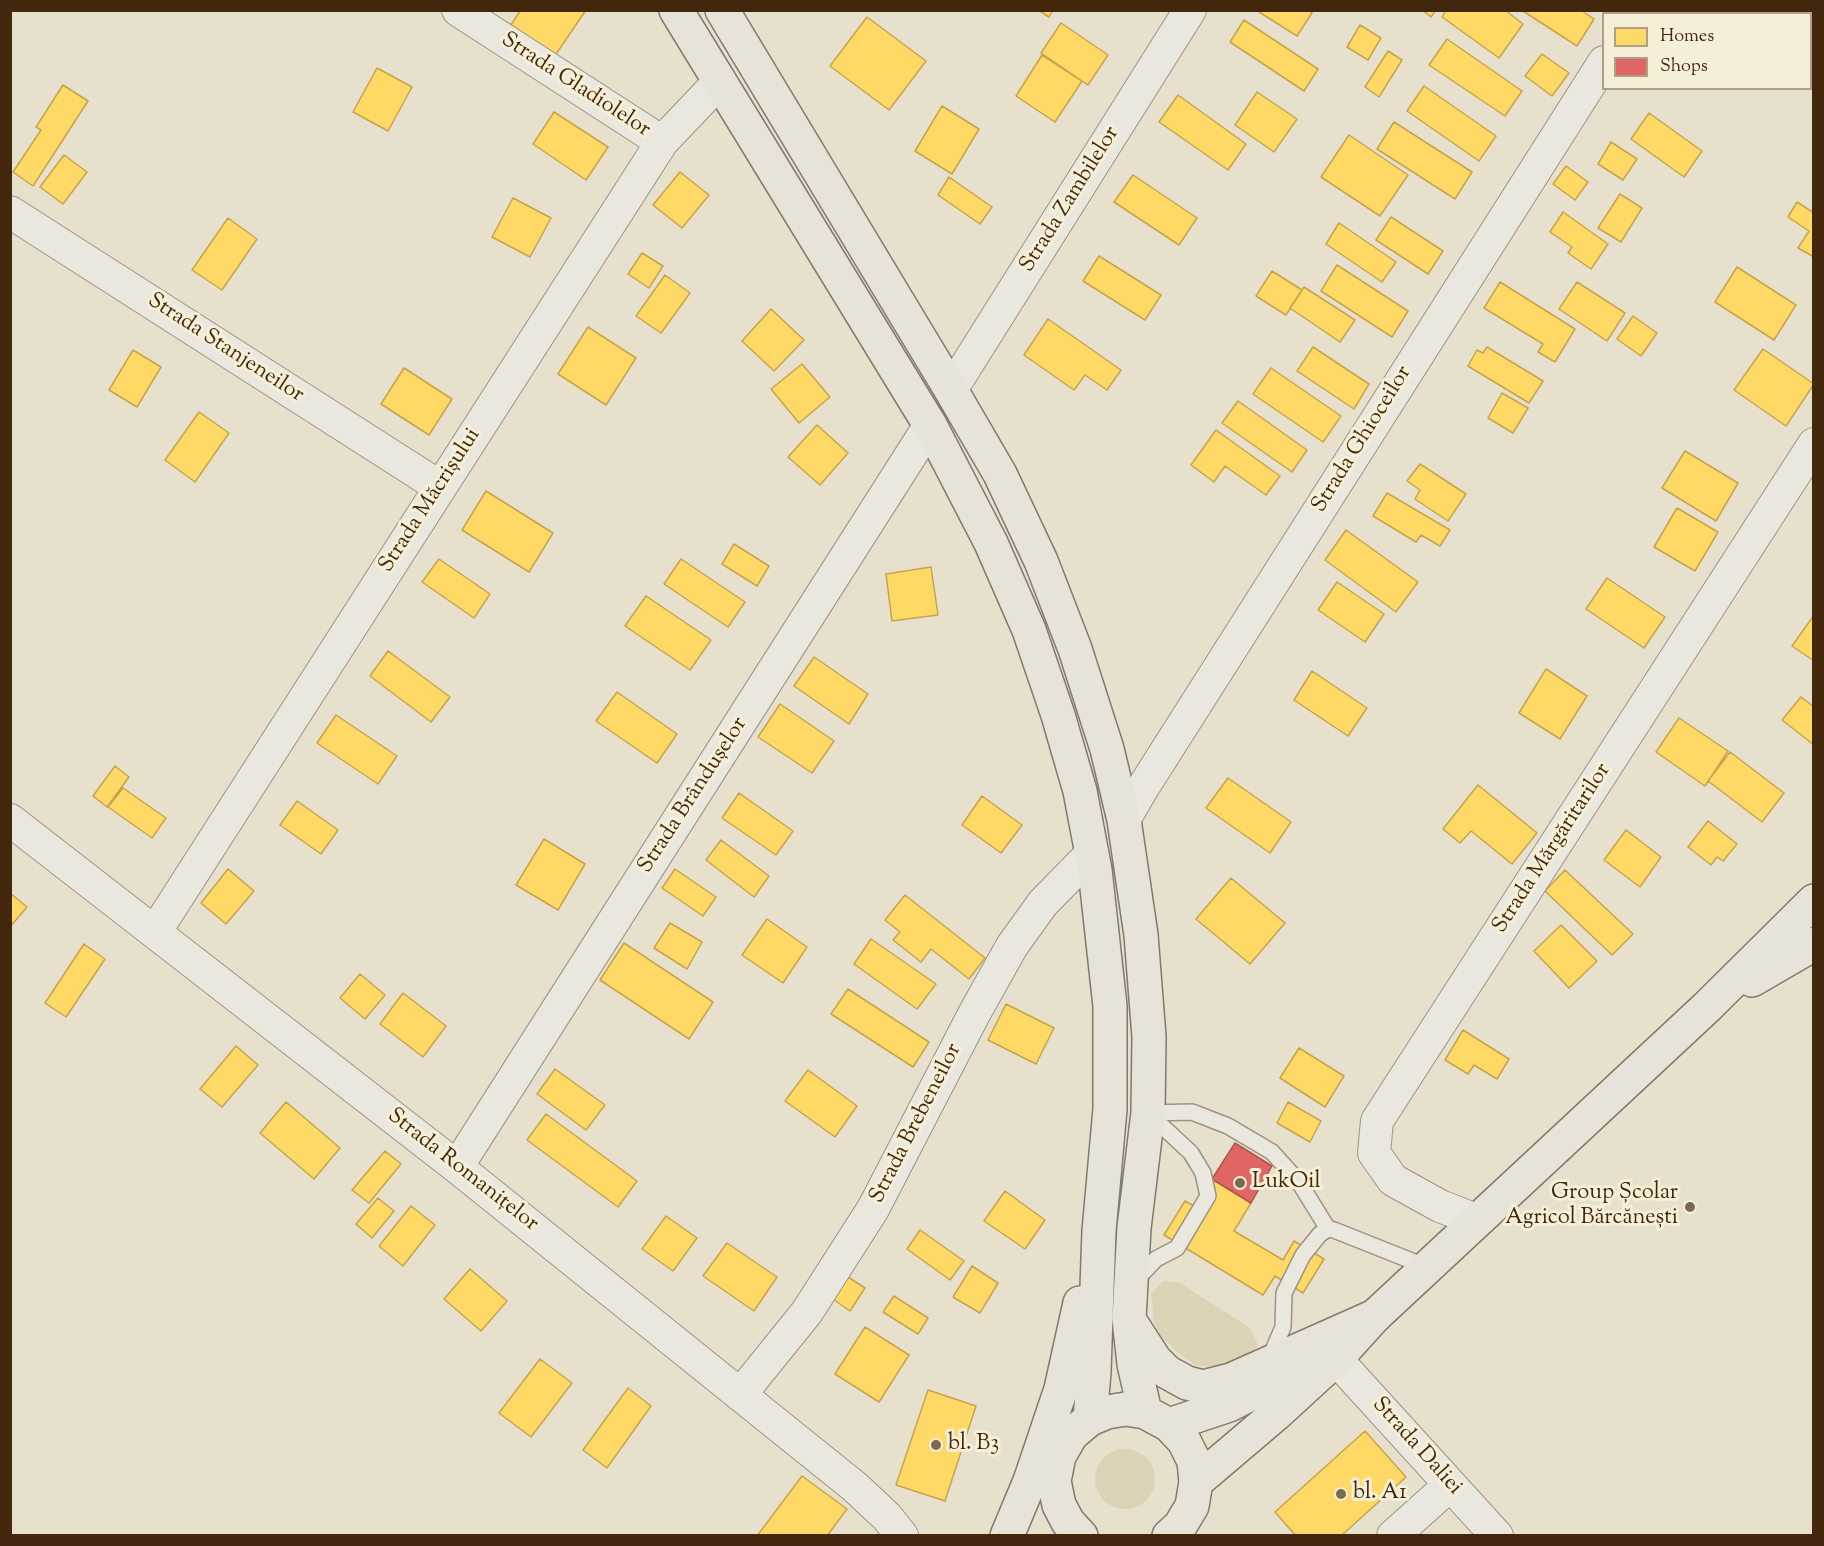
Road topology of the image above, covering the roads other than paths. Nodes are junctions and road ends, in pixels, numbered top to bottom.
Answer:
1 (458, 10) edge
2 (676, 10) edge
3 (1190, 10) edge
4 (735, 18) edge
5 (1602, 65) edge
6 (720, 81) junction
7 (662, 142) junction
8 (10, 212) edge
9 (951, 390) junction
10 (930, 425) junction
11 (1814, 444) edge
12 (440, 487) junction
13 (10, 820) edge
14 (1124, 820) junction
15 (1092, 853) junction
16 (1814, 901) edge
17 (155, 932) junction
18 (1814, 944) edge
19 (1707, 1007) junction
20 (1148, 1113) junction
21 (458, 1167) junction
22 (1102, 1192) junction
23 (1476, 1220) junction
24 (1328, 1229) junction
25 (1427, 1267) junction
26 (1130, 1286) junction
27 (1375, 1316) junction
28 (1129, 1319) junction
29 (1336, 1359) junction
30 (1266, 1365) junction
31 (740, 1395) junction
32 (1157, 1418) junction
33 (1090, 1419) junction
34 (1197, 1482) junction
35 (1450, 1485) junction
36 (1059, 1505) junction
37 (902, 1536) edge
38 (1007, 1536) edge
39 (1046, 1536) edge
40 (1081, 1536) edge
41 (1169, 1536) edge
42 (1393, 1536) edge
43 (1497, 1536) edge

1 - 7 street, Strada Gladiolelor
2 - 6 main road
3 - 9 street, Strada Zambilelor
4 - 9 main road
5 - 14 street, Strada Ghioceilor
6 - 7 street, Strada Măcrișului
6 - 10 main road
7 - 12 street, Strada Măcrișului
8 - 12 street, Strada Stanjeneilor
9 - 14 main road
10 - 15 main road
10 - 21 street, Strada Brândușelor
11 - 23 street, Strada Mărgăritarilor
12 - 17 street, Strada Măcrișului
13 - 17 street, Strada Romanițelor
14 - 20 main road
15 - 22 main road
15 - 31 street, Strada Brebeneilor
16 - 19 main road
17 - 21 street, Strada Romanițelor
18 - 19 main road
19 - 23 main road
20 - 24 lane
20 - 26 main road
20 - 26 lane
21 - 31 street, Strada Romanițelor
22 - 33 main road
22 - 38 main road
23 - 25 main road
24 - 25 lane
24 - 30 lane
25 - 27 main road
26 - 28 main road
27 - 29 main road
27 - 30 main road
27 - 32 main road
28 - 30 main road
28 - 32 main road
29 - 34 main road
29 - 35 street, Strada Daliei
31 - 37 street, Strada Romanițelor
32 - 33 main road
32 - 34 main road
33 - 36 main road
34 - 41 main road
35 - 42 street
35 - 43 street, Strada Daliei
36 - 39 main road
36 - 40 main road

